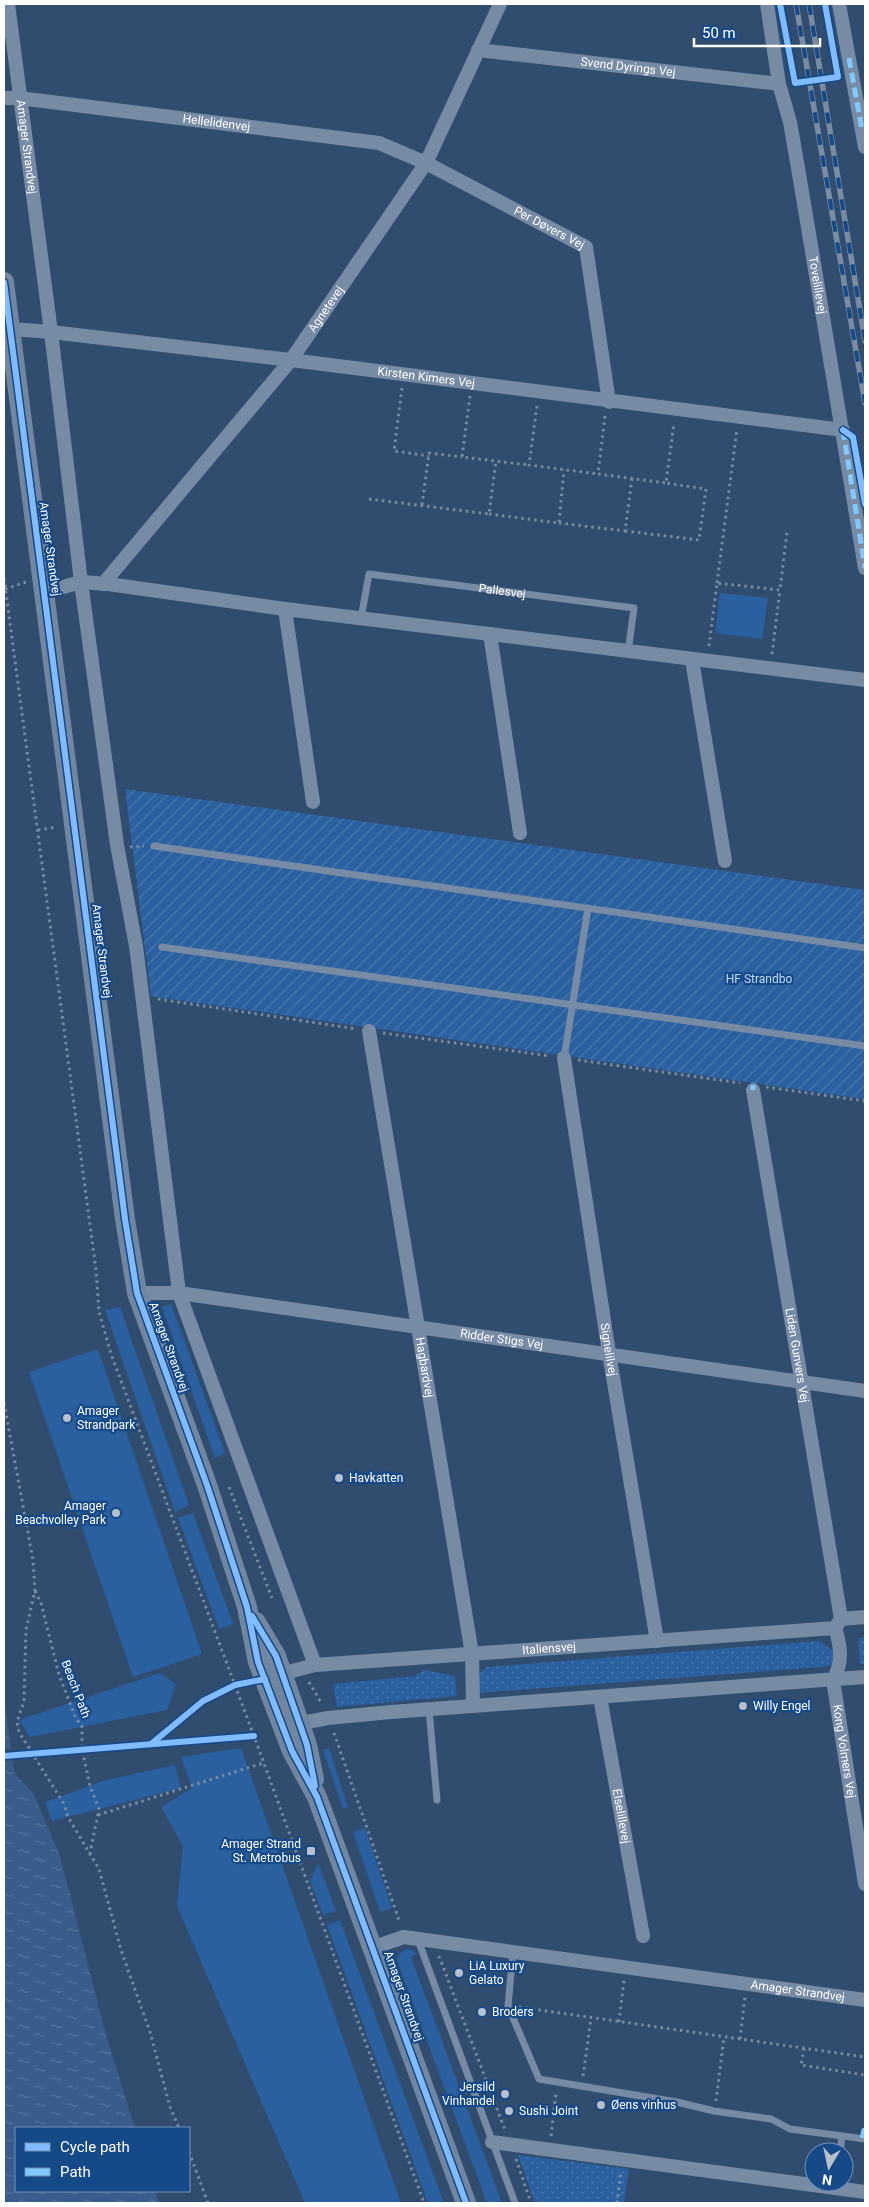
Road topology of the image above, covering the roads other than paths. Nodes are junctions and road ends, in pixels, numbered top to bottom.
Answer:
1 (8, 4) edge
2 (500, 4) edge
3 (767, 4) edge
4 (839, 4) edge
5 (478, 50) junction
6 (779, 84) junction
7 (861, 94) edge
8 (4, 98) edge
9 (20, 98) junction
10 (865, 147) edge
11 (426, 163) junction
12 (4, 282) edge
13 (10, 329) junction
14 (51, 332) junction
15 (291, 360) junction
16 (608, 402) junction
17 (843, 430) junction
18 (865, 568) edge
19 (81, 582) junction
20 (103, 584) junction
21 (45, 592) junction
22 (286, 609) junction
23 (361, 618) junction
24 (490, 634) junction
25 (628, 652) junction
26 (692, 660) junction
27 (865, 680) edge
28 (313, 802) dead end
29 (520, 833) dead end
30 (154, 846) road end
31 (725, 861) dead end
32 (588, 908) junction
33 (162, 947) dead end
34 (865, 948) edge
35 (572, 1004) junction
36 (369, 1031) road end
37 (865, 1046) edge
38 (564, 1058) joint
39 (754, 1087) road end
40 (137, 1293) junction
41 (179, 1293) junction
42 (418, 1326) junction
43 (609, 1353) junction
44 (802, 1382) junction
45 (865, 1391) edge
46 (865, 1617) edge
47 (838, 1623) junction
48 (657, 1641) junction
49 (472, 1654) junction
50 (315, 1665) junction
51 (273, 1676) junction
52 (865, 1677) edge
53 (833, 1680) junction
54 (600, 1697) junction
55 (473, 1705) junction
56 (429, 1709) junction
57 (291, 1725) junction
58 (437, 1800) dead end
59 (865, 1884) edge
60 (643, 1936) dead end
61 (415, 1943) junction
62 (374, 1947) junction
63 (513, 1952) junction
64 (865, 2000) edge
65 (842, 2136) junction
66 (865, 2139) edge
67 (492, 2142) junction
68 (841, 2142) edge
69 (865, 2192) edge
70 (466, 2203) edge
71 (515, 2203) edge

1 - 9 street, Amager Strandvej
2 - 5 street, Agnetevej
3 - 6 street, Tovelillevej
4 - 7 street
5 - 6 street, Svend Dyrings Vej
5 - 11 street, Agnetevej
6 - 17 street, Tovelillevej
7 - 10 street
8 - 9 street, Hellelidenvej
9 - 11 street, Hellelidenvej
9 - 14 street, Amager Strandvej
11 - 15 street, Agnetevej
11 - 16 street, Per Døvers Vej
12 - 13 street, Amager Strandvej
13 - 14 street, Kirsten Kimers Vej
13 - 21 street, Amager Strandvej
14 - 15 street, Kirsten Kimers Vej
14 - 19 street, Amager Strandvej
15 - 16 street, Kirsten Kimers Vej
15 - 20 street, Agnetevej
16 - 17 street, Kirsten Kimers Vej
17 - 18 street, Tovelillevej
19 - 20 street
19 - 21 street
19 - 41 street, Amager Strandvej
20 - 22 street
21 - 40 street, Amager Strandvej
22 - 23 street
22 - 28 street
23 - 24 street
23 - 25 lane, Pallesvej
24 - 25 street
24 - 29 street
25 - 26 street
26 - 27 street
26 - 31 street
30 - 32 lane
32 - 34 lane
32 - 35 lane
33 - 35 lane
35 - 37 lane
35 - 38 lane
36 - 42 street, Hagbardvej
38 - 43 street, Signelilvej
39 - 44 street, Liden Gunvers Vej
40 - 41 street, Ridder Stigs Vej
40 - 51 street, Amager Strandvej
41 - 42 street, Ridder Stigs Vej
41 - 50 street, Amager Strandvej
42 - 43 street, Ridder Stigs Vej
42 - 49 street, Hagbardvej
43 - 44 street, Ridder Stigs Vej
43 - 48 street, Signelilvej
44 - 45 street, Ridder Stigs Vej
44 - 47 street, Liden Gunvers Vej
46 - 47 street, Italiensvej
47 - 48 street, Italiensvej
47 - 53 street
48 - 49 street, Italiensvej
49 - 50 street, Italiensvej
49 - 55 street, Hagbardvej
50 - 51 street, Italiensvej
51 - 57 street, Amager Strandvej
52 - 53 street
53 - 54 street
53 - 59 street, Kong Volmers Vej
54 - 55 street
54 - 60 street, Elselillevej
55 - 56 street
56 - 57 street
56 - 58 lane
57 - 62 street, Amager Strandvej
61 - 62 street, Amager Strandvej
61 - 63 street, Amager Strandvej
61 - 67 lane
62 - 70 street, Amager Strandvej
63 - 64 street, Amager Strandvej
63 - 65 lane
65 - 66 lane
65 - 68 lane
67 - 69 street
67 - 71 lane

